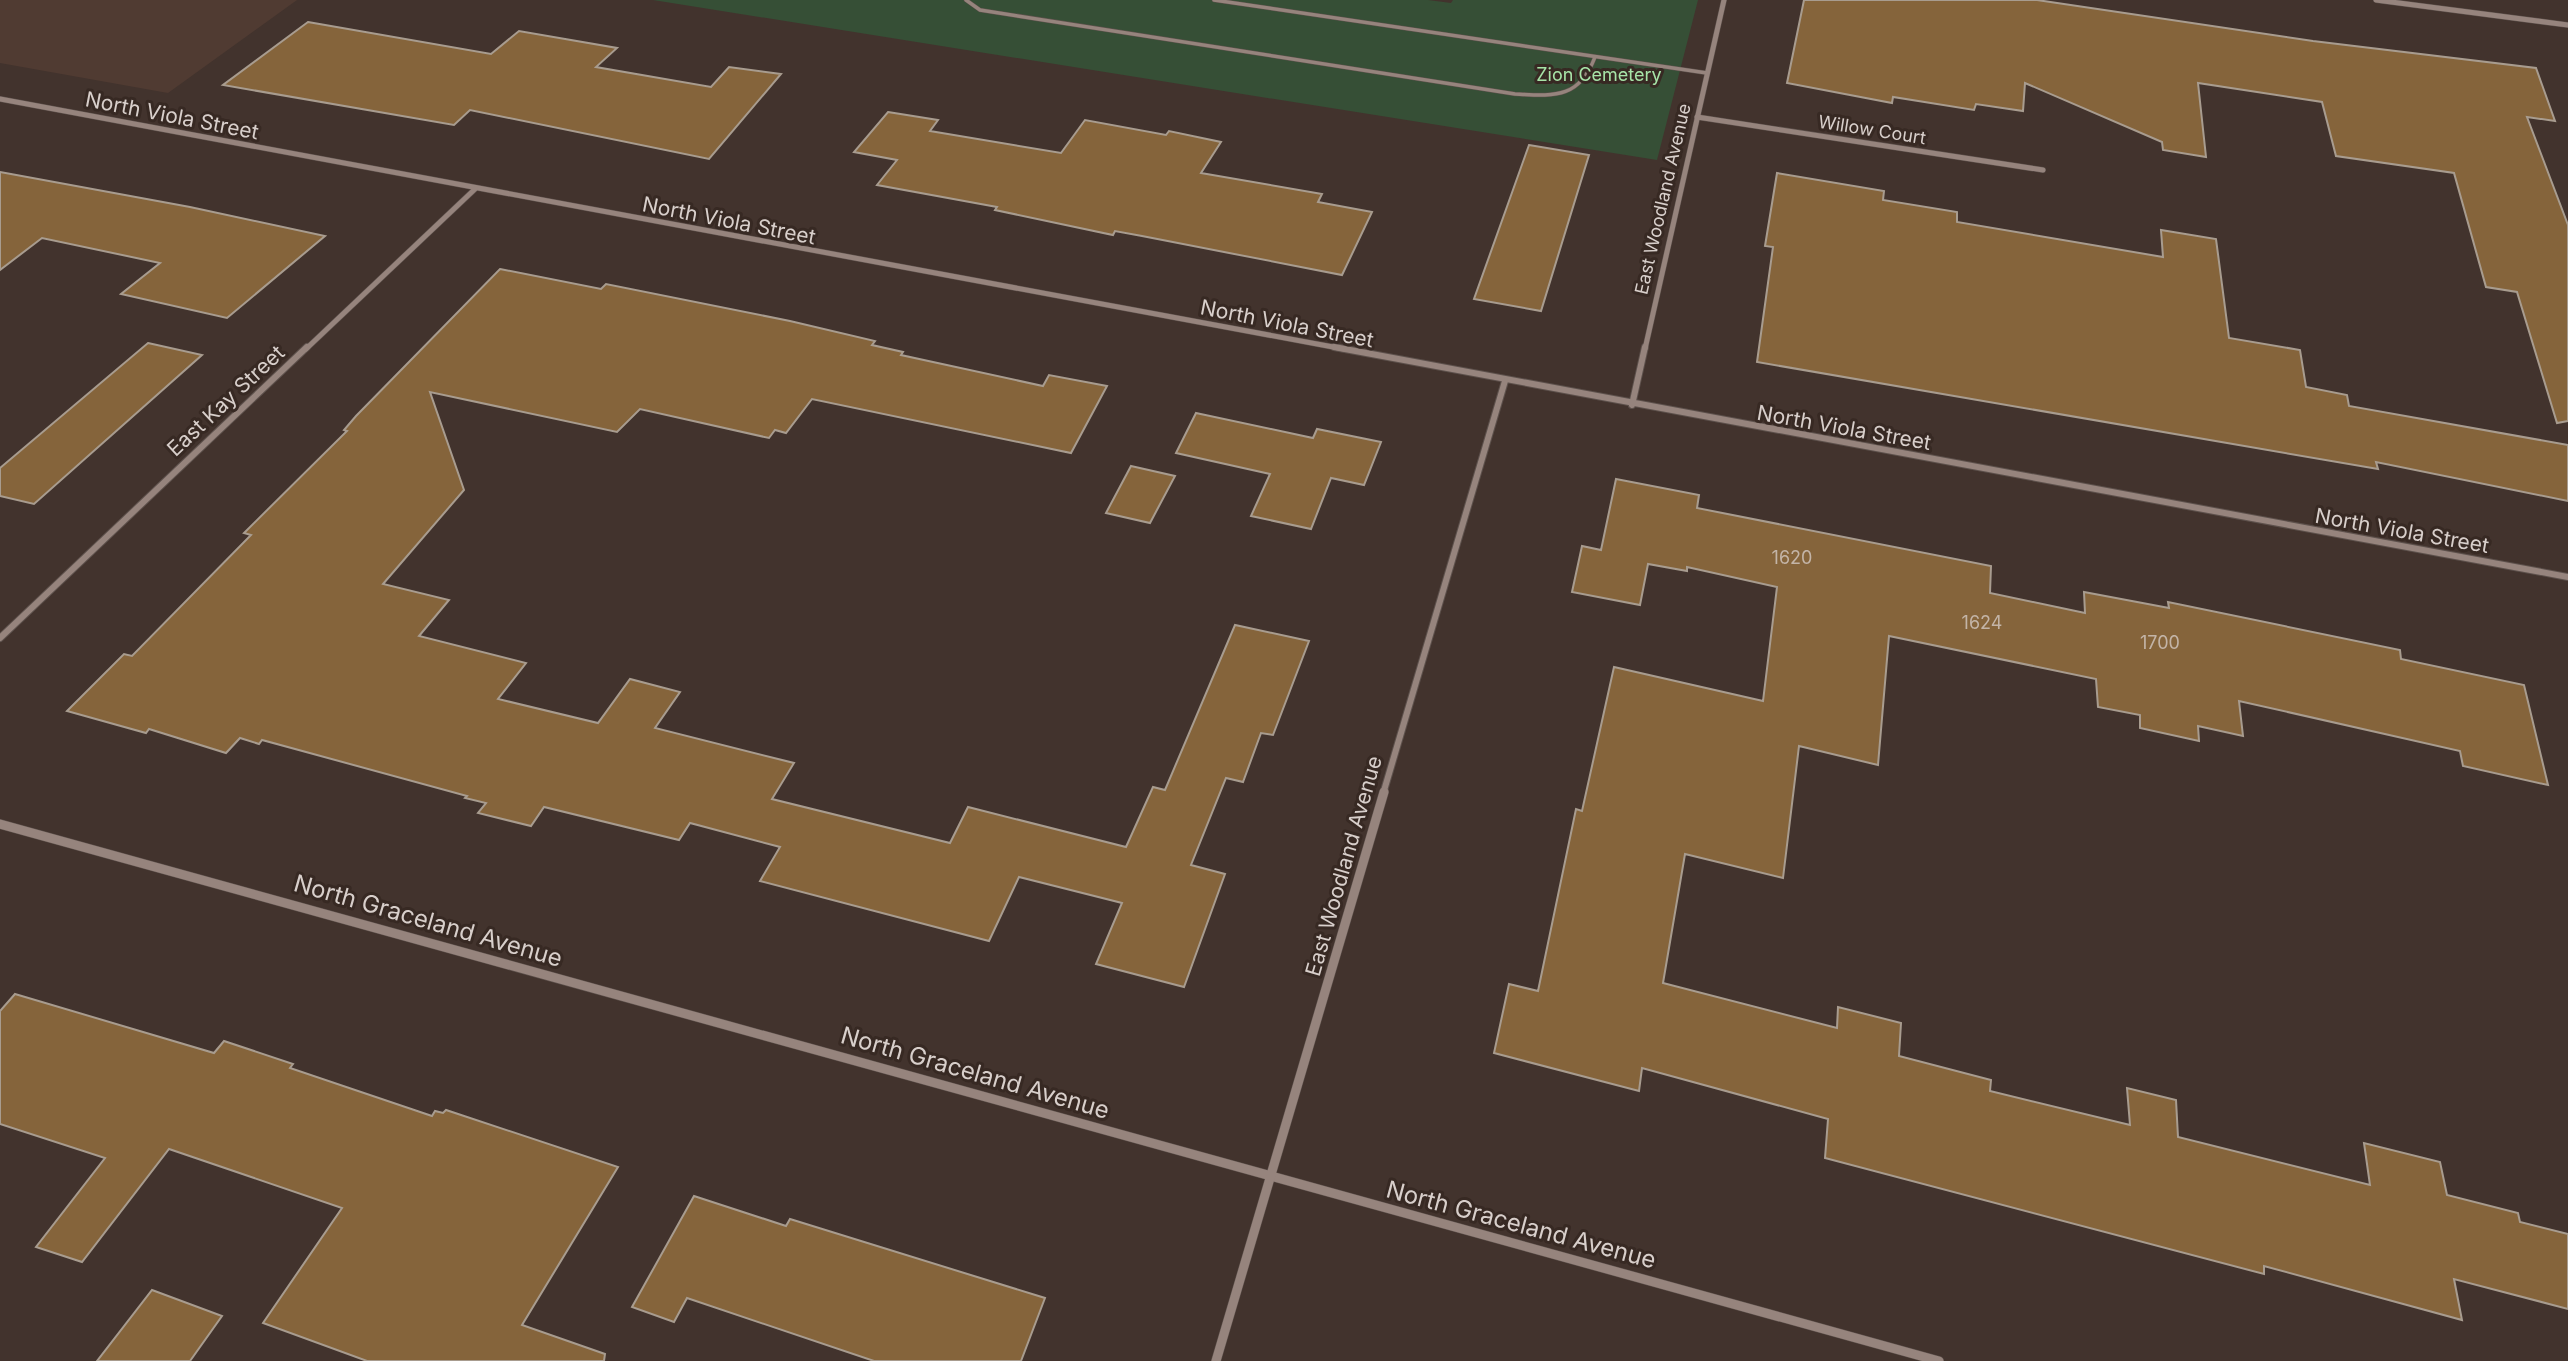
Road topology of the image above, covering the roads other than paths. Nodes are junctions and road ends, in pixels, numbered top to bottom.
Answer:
1 (966, 0) edge
2 (1214, 0) edge
3 (1724, 0) edge
4 (2376, 0) edge
5 (2568, 25) edge
6 (1595, 57) junction
7 (1707, 73) junction
8 (0, 99) edge
9 (1698, 117) junction
10 (2043, 170) dead end
11 (475, 189) junction
12 (1506, 381) junction
13 (1632, 405) junction
14 (2568, 578) edge
15 (0, 638) edge
16 (0, 824) edge
17 (1270, 1178) junction
18 (1216, 1361) edge
19 (1938, 1361) edge

1 - 6 lane
2 - 6 lane
3 - 7 street, East Woodland Avenue
4 - 5 street
6 - 7 lane
7 - 9 street, East Woodland Avenue
8 - 11 street, North Viola Street
9 - 10 street, Willow Court
9 - 13 street, East Woodland Avenue
11 - 12 street, North Viola Street
11 - 15 street, East Kay Street
12 - 13 street, North Viola Street
12 - 17 street, East Woodland Avenue
13 - 14 street, North Viola Street
16 - 17 street, North Graceland Avenue
17 - 18 street, East Woodland Avenue
17 - 19 street, North Graceland Avenue

